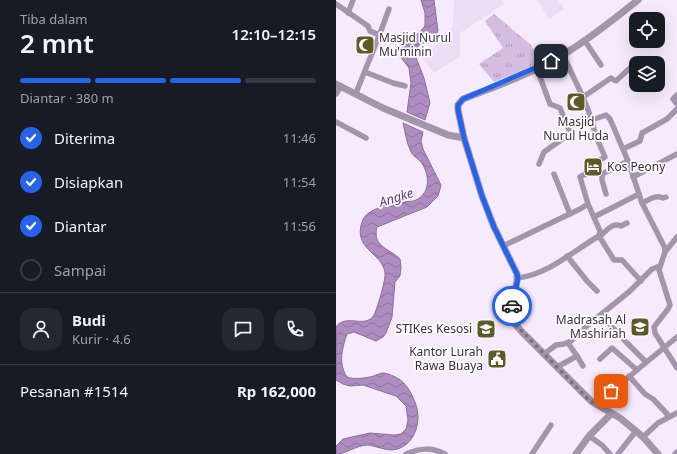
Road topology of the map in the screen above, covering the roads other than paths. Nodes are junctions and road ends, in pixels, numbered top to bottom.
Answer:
1 (353, 0) edge
2 (638, 0) edge
3 (336, 4) edge
4 (389, 9) dead end
5 (348, 14) junction
6 (379, 36) junction
7 (585, 41) junction
8 (563, 55) junction
9 (601, 65) dead end
10 (536, 69) junction
11 (629, 69) edge
12 (365, 72) junction
13 (338, 85) edge
14 (405, 86) dead end
15 (356, 93) junction
16 (336, 94) edge
17 (677, 94) edge
18 (583, 97) junction
19 (677, 104) edge
20 (677, 109) edge
21 (592, 120) junction
22 (336, 122) edge
23 (366, 138) dead end
24 (464, 138) junction
25 (623, 149) junction
26 (677, 154) edge
27 (628, 161) junction
28 (539, 164) dead end
29 (554, 174) dead end
30 (633, 177) junction
31 (606, 194) dead end
32 (639, 194) junction
33 (666, 197) dead end
34 (642, 203) junction
35 (588, 204) junction
36 (570, 214) junction
37 (594, 217) junction
38 (627, 223) dead end
39 (600, 236) junction
40 (677, 237) edge
41 (503, 246) junction
42 (665, 252) junction
43 (567, 256) junction
44 (660, 264) junction
45 (518, 278) junction
46 (640, 280) junction
47 (597, 290) dead end
48 (601, 315) junction
49 (677, 337) edge
50 (568, 343) junction
51 (664, 347) junction
52 (544, 354) junction
53 (577, 356) junction
54 (600, 359) dead end
55 (646, 362) junction
56 (584, 366) dead end
57 (557, 368) junction
58 (677, 368) edge
59 (637, 370) junction
60 (629, 376) junction
61 (596, 405) junction
62 (677, 413) edge
63 (611, 414) junction
64 (669, 416) junction
65 (551, 425) dead end
66 (636, 431) junction
67 (590, 436) junction
68 (643, 437) junction
69 (406, 454) edge
70 (445, 454) edge
71 (532, 454) edge
72 (576, 454) edge
73 (610, 454) edge
74 (618, 454) edge
75 (658, 454) edge

1 - 5 street
2 - 7 street
3 - 5 street
4 - 6 street
5 - 6 street
6 - 12 street
7 - 8 street
7 - 9 street
8 - 10 street
8 - 18 street
10 - 24 street
10 - 28 street
11 - 18 street
12 - 14 street
12 - 15 street
13 - 15 street
13 - 16 street
15 - 24 street
17 - 19 street
18 - 21 street
20 - 25 street
21 - 25 street
21 - 35 street
22 - 23 street
24 - 41 street
25 - 27 street
26 - 30 street
27 - 30 street
27 - 31 street
29 - 36 street
30 - 32 street
32 - 34 street
32 - 37 street
33 - 34 street
34 - 42 street
35 - 36 street
35 - 37 street
36 - 41 street
37 - 39 street
38 - 39 street
39 - 43 street
39 - 46 street
40 - 42 street
41 - 45 street
42 - 44 street
43 - 45 street
43 - 47 street
44 - 46 street
44 - 51 street
45 - 52 street
46 - 48 street
48 - 50 street
48 - 55 street
49 - 51 street
50 - 52 street
50 - 53 street
51 - 55 street
51 - 58 street
52 - 57 street
53 - 56 street
53 - 57 street
54 - 59 street
55 - 59 street
57 - 61 street
59 - 60 street
60 - 61 street
60 - 64 street
61 - 63 street
62 - 64 street
63 - 66 street
63 - 67 street
64 - 68 street
65 - 71 street
66 - 68 street
66 - 74 street
67 - 72 street
67 - 73 street
68 - 75 street
69 - 70 street

